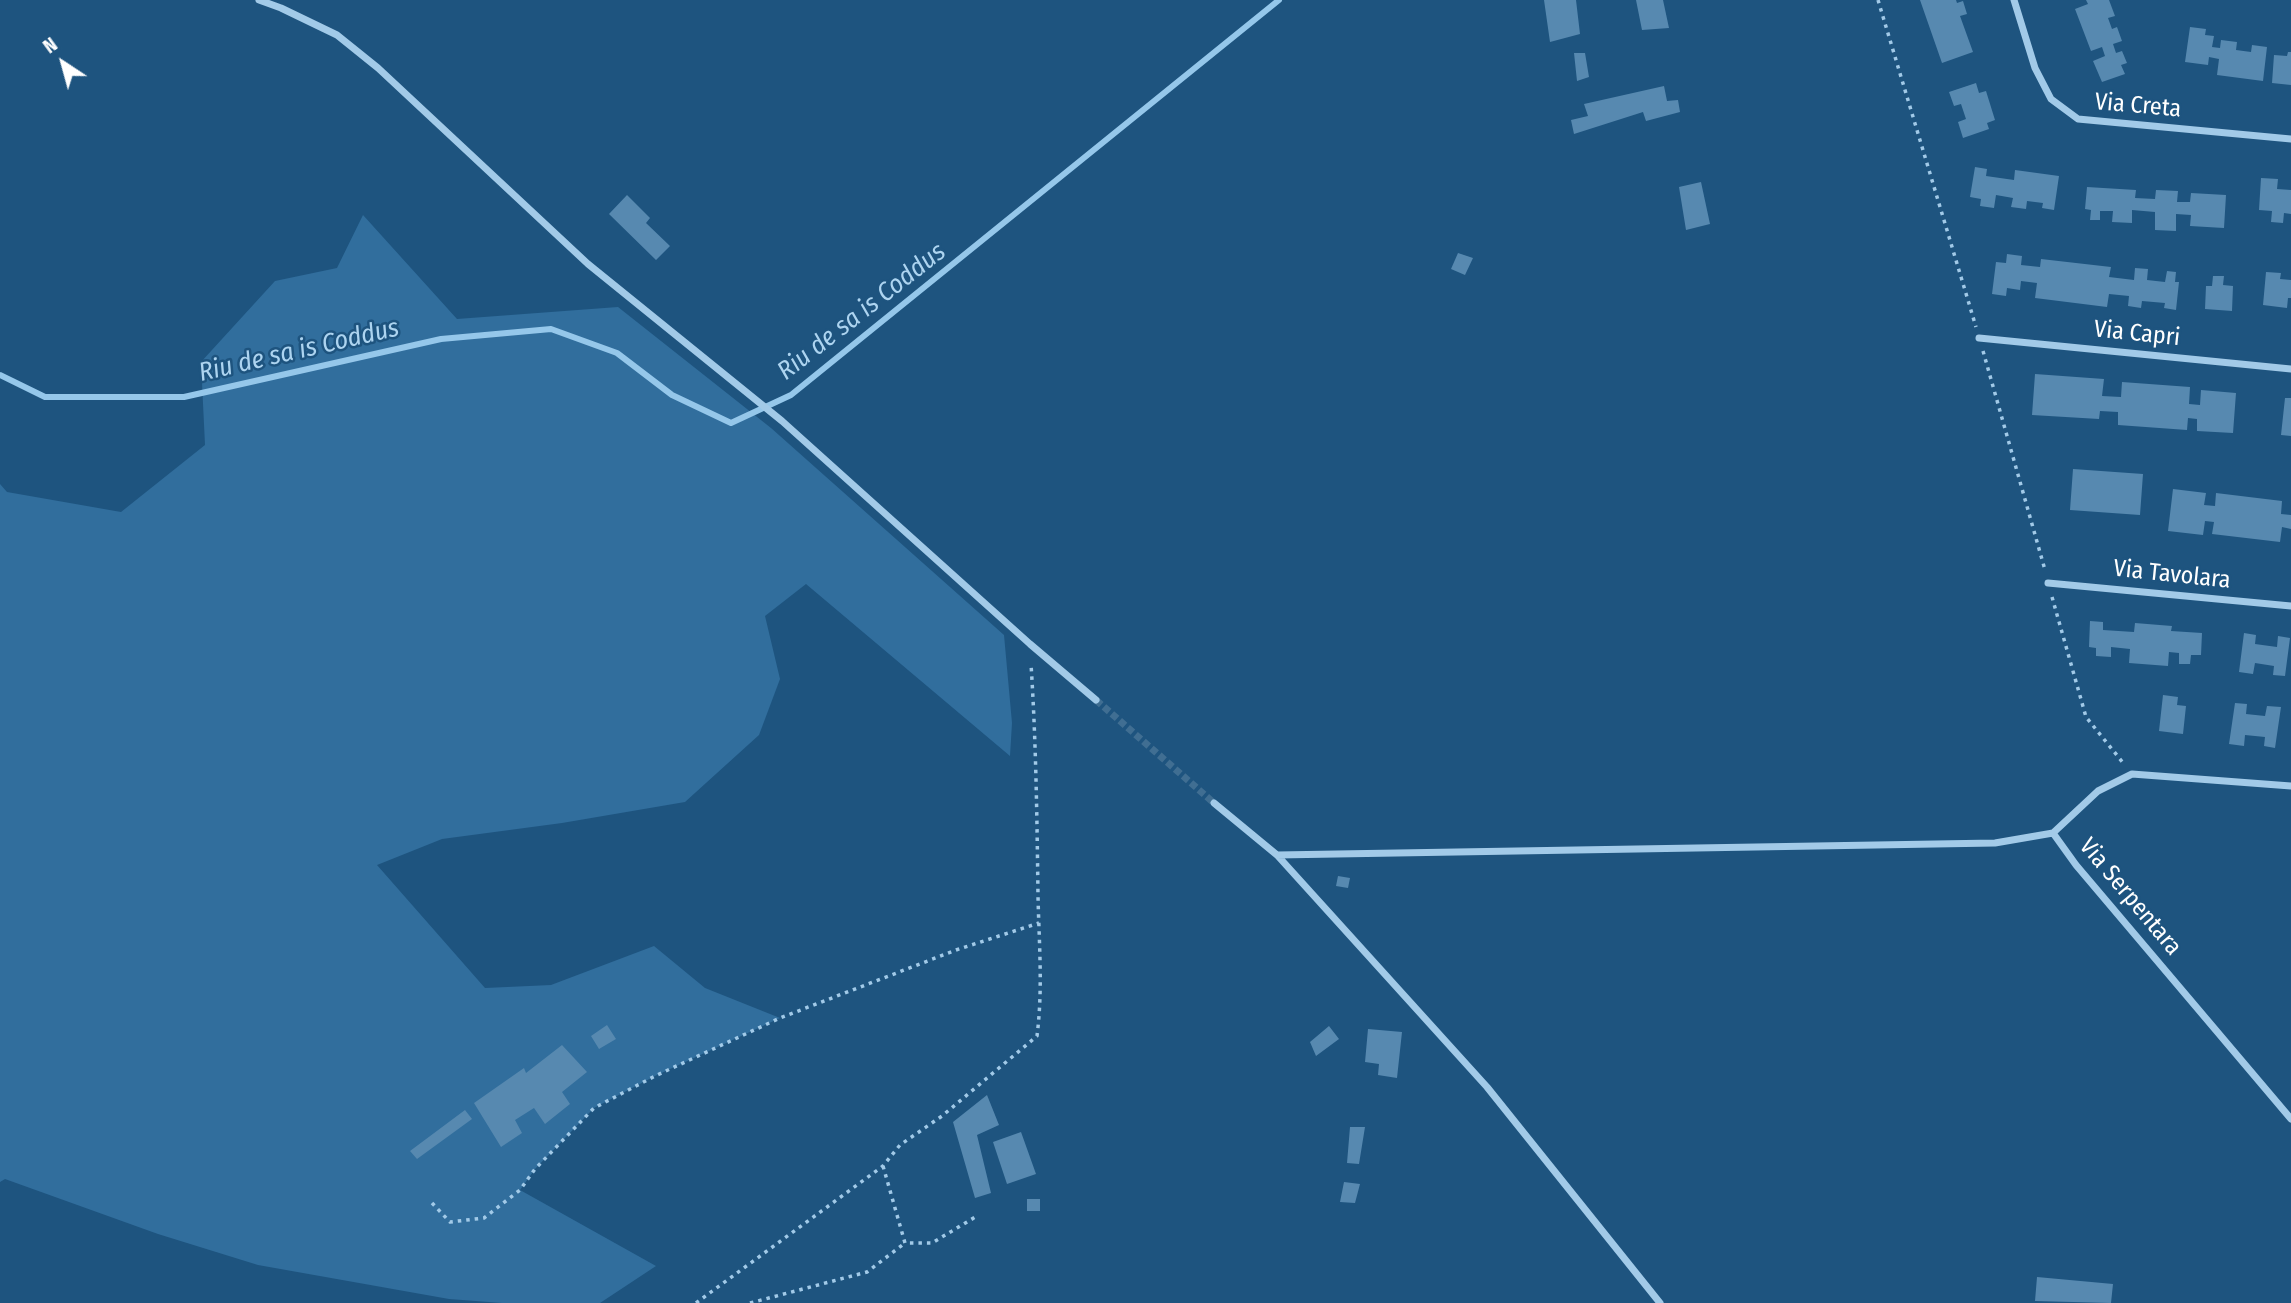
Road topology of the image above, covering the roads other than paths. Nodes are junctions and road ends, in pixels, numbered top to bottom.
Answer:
1 (259, 0) edge
2 (2014, 0) edge
3 (2291, 139) edge
4 (1979, 338) road end
5 (2291, 369) edge
6 (2048, 583) road end
7 (2291, 606) edge
8 (1096, 700) tunnel mouth
9 (2291, 786) edge
10 (1214, 803) tunnel mouth
11 (2053, 833) junction
12 (1277, 855) junction
13 (2291, 1119) edge
14 (1660, 1303) edge

1 - 8 street
2 - 3 street, Via Creta
4 - 5 street, Via Capri
6 - 7 street, Via Tavolara
9 - 11 street, Via Serpentara
10 - 12 street
11 - 12 street
11 - 13 street, Via Serpentara
12 - 14 street

